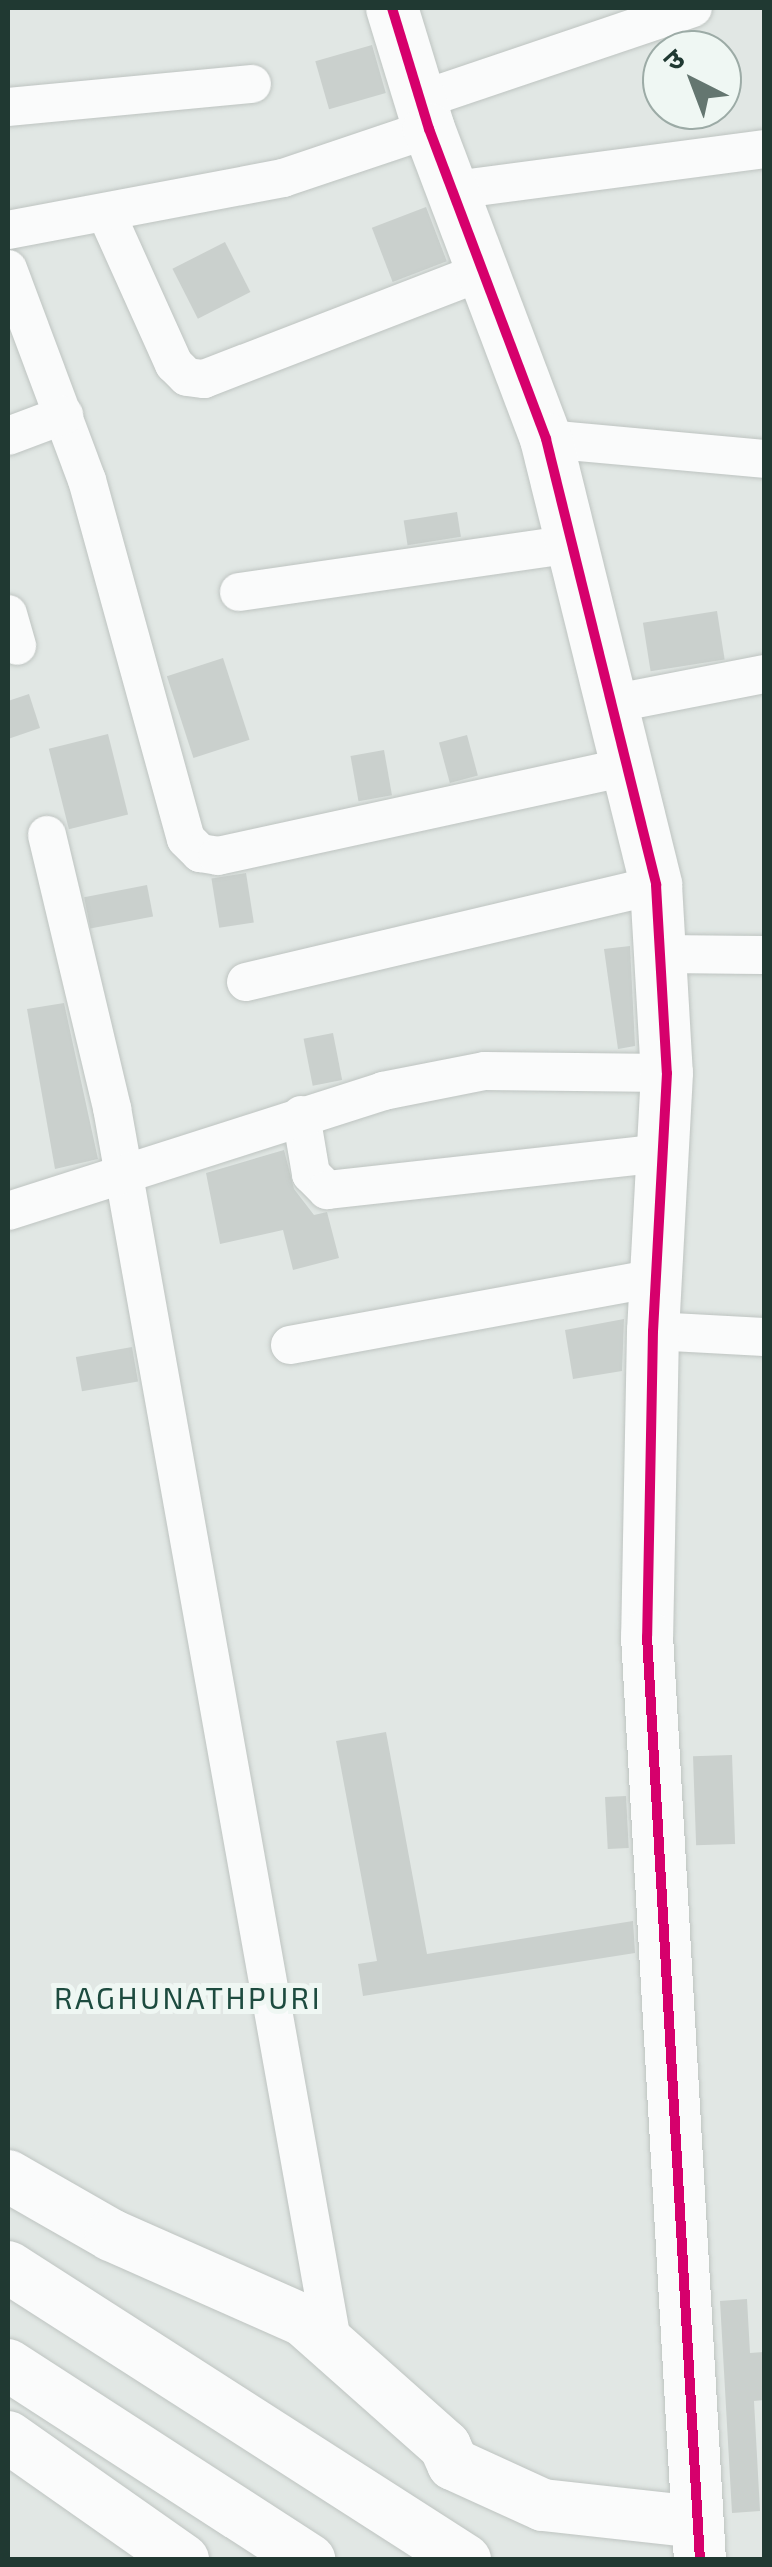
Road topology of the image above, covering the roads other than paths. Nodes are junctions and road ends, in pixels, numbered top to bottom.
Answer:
1 (392, 8) edge
2 (692, 8) edge
3 (252, 84) dead end
4 (8, 107) edge
5 (425, 115) junction
6 (764, 149) edge
7 (454, 190) junction
8 (106, 213) junction
9 (8, 230) edge
10 (8, 269) edge
11 (486, 270) junction
12 (64, 415) junction
13 (8, 436) edge
14 (546, 439) junction
15 (764, 459) edge
16 (574, 544) junction
17 (239, 592) dead end
18 (764, 674) edge
19 (616, 702) junction
20 (632, 766) junction
21 (47, 835) dead end
22 (656, 884) junction
23 (663, 954) junction
24 (764, 955) edge
25 (246, 982) dead end
26 (667, 1073) junction
27 (301, 1115) junction
28 (662, 1153) junction
29 (120, 1173) junction
30 (8, 1212) edge
31 (656, 1278) junction
32 (652, 1331) junction
33 (764, 1337) edge
34 (290, 1345) dead end
35 (8, 2176) edge
36 (8, 2267) edge
37 (332, 2341) junction
38 (8, 2364) edge
39 (8, 2437) edge
40 (452, 2464) junction
41 (698, 2541) edge
42 (464, 2559) edge
43 (183, 2560) edge
44 (308, 2560) edge

1 - 5 street
2 - 5 street
3 - 4 street
5 - 7 street
5 - 8 street
6 - 7 street
7 - 11 street
8 - 9 street
8 - 11 street
10 - 12 street
11 - 14 street
12 - 13 street
12 - 20 street
14 - 15 street
14 - 16 street
16 - 17 street
16 - 19 street
18 - 19 street
19 - 20 street
20 - 22 street
21 - 29 street
22 - 23 street
22 - 25 street
23 - 24 street
23 - 26 street
26 - 27 street
26 - 28 street
27 - 28 street
27 - 29 street
28 - 31 street
29 - 30 street
29 - 37 street
31 - 32 street
31 - 34 street
32 - 33 street
32 - 41 street
35 - 37 street
36 - 42 street
37 - 40 street
38 - 44 street
39 - 43 street
40 - 41 street
40 - 42 street

